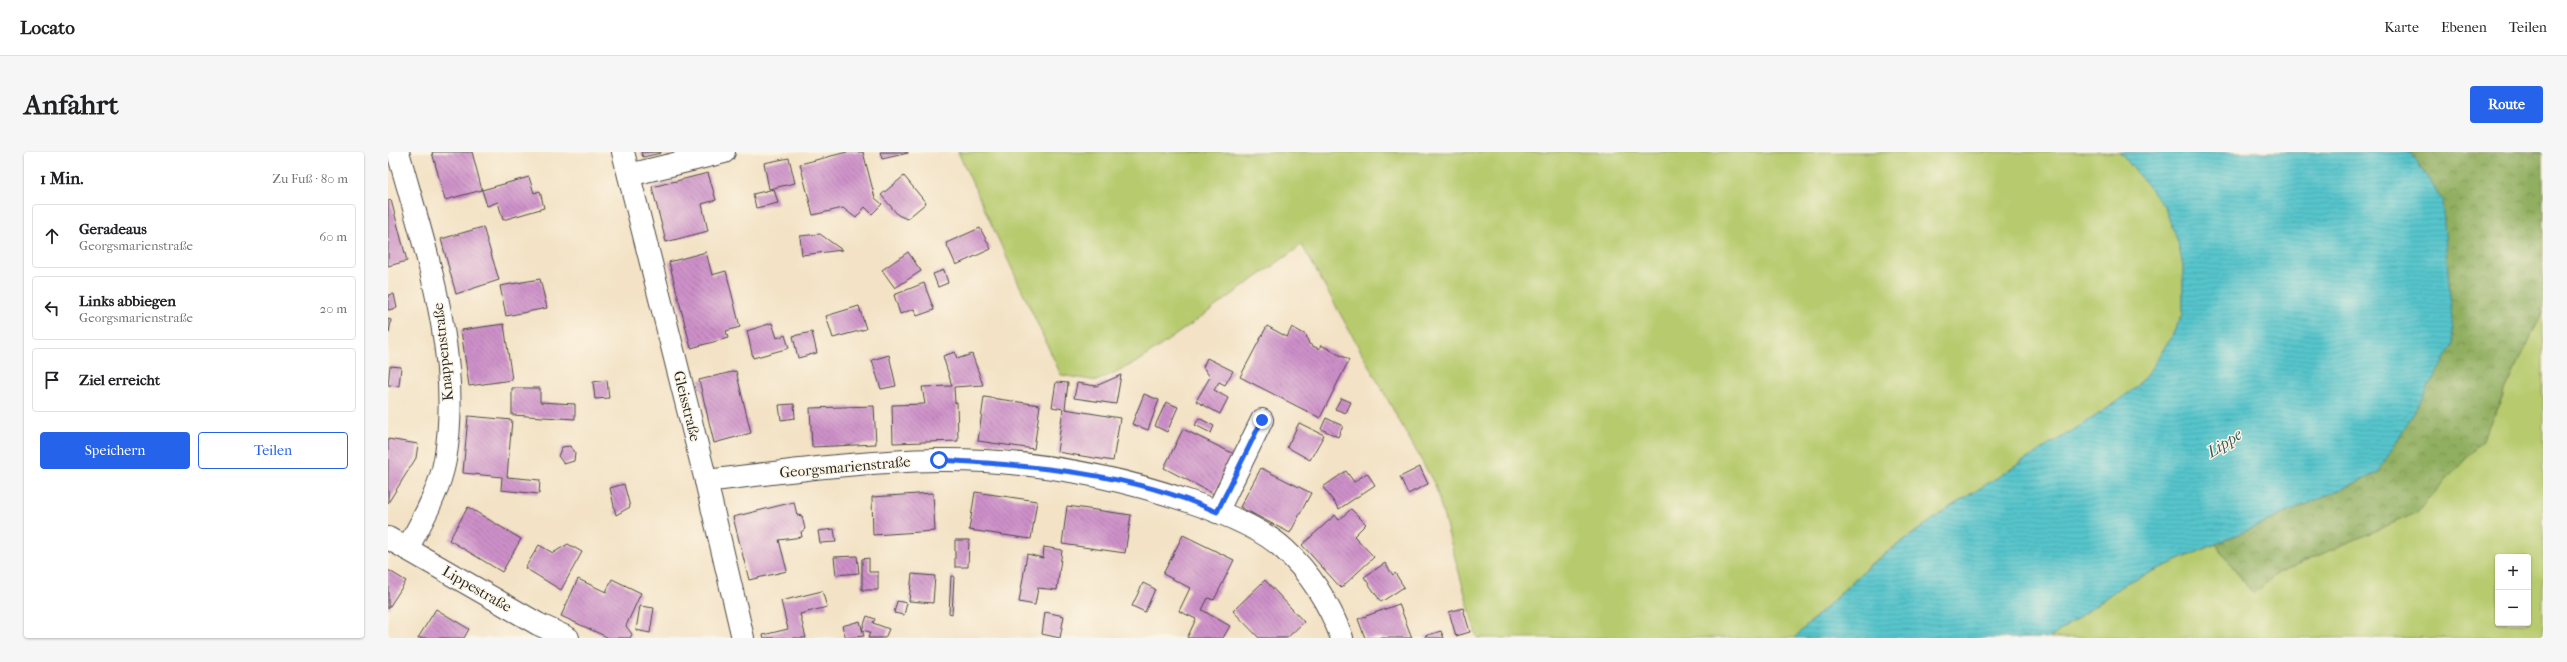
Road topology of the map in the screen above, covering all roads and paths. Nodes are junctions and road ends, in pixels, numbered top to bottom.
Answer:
1 (398, 152) edge
2 (623, 152) edge
3 (724, 152) edge
4 (629, 175) junction
5 (1262, 420) dead end
6 (706, 481) junction
7 (1217, 512) junction
8 (388, 538) edge
9 (407, 549) junction
10 (568, 638) edge
11 (743, 638) edge
12 (1342, 638) edge

1 - 9 street, Knappenstraße
2 - 4 street, Gleisstraße
3 - 4 street
4 - 6 street, Gleisstraße
5 - 7 street
6 - 7 street, Georgsmarienstraße
6 - 11 street, Gleisstraße
7 - 12 street, Georgsmarienstraße
8 - 9 street, Lippestraße
9 - 10 street, Lippestraße

